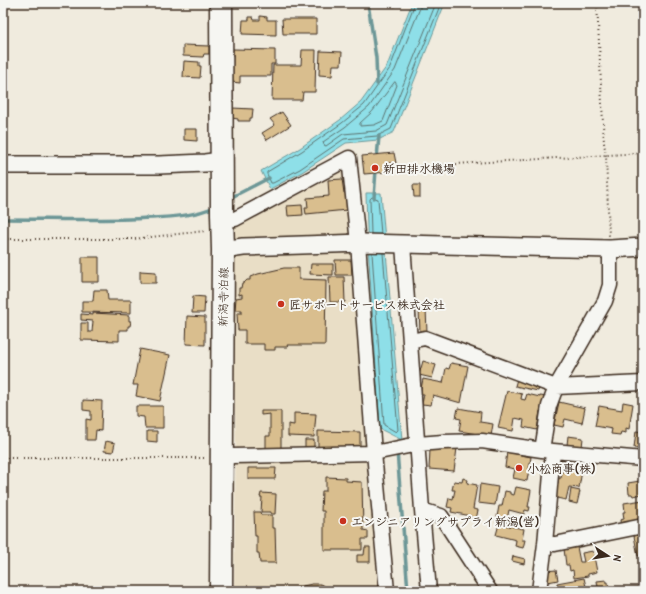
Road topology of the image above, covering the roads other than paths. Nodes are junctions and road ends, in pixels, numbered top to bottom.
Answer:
1 (221, 3) edge
2 (3, 165) edge
3 (221, 169) junction
4 (222, 228) junction
5 (361, 243) junction
6 (399, 244) junction
7 (643, 247) edge
8 (610, 249) junction
9 (410, 341) junction
10 (643, 383) edge
11 (556, 387) junction
12 (418, 444) junction
13 (548, 450) junction
14 (378, 453) junction
15 (221, 458) junction
16 (643, 459) edge
17 (422, 510) junction
18 (643, 526) edge
19 (545, 544) junction
20 (220, 591) edge
21 (387, 591) edge
22 (429, 591) edge
23 (490, 591) edge
24 (540, 591) edge

1 - 3 main road, 新潟寺泊線
2 - 3 street
3 - 4 main road, 新潟寺泊線
4 - 5 street
4 - 5 street
4 - 15 main road, 新潟寺泊線
5 - 6 street
5 - 14 street
6 - 8 street
6 - 9 street
7 - 8 street
8 - 11 street
9 - 11 street
9 - 12 street
10 - 11 street
11 - 13 street
12 - 13 street
12 - 14 street
12 - 17 street
13 - 16 street
13 - 19 street
14 - 15 street
14 - 21 street
15 - 20 main road, 新潟寺泊線
17 - 22 street
17 - 23 street
18 - 19 street
19 - 24 street

